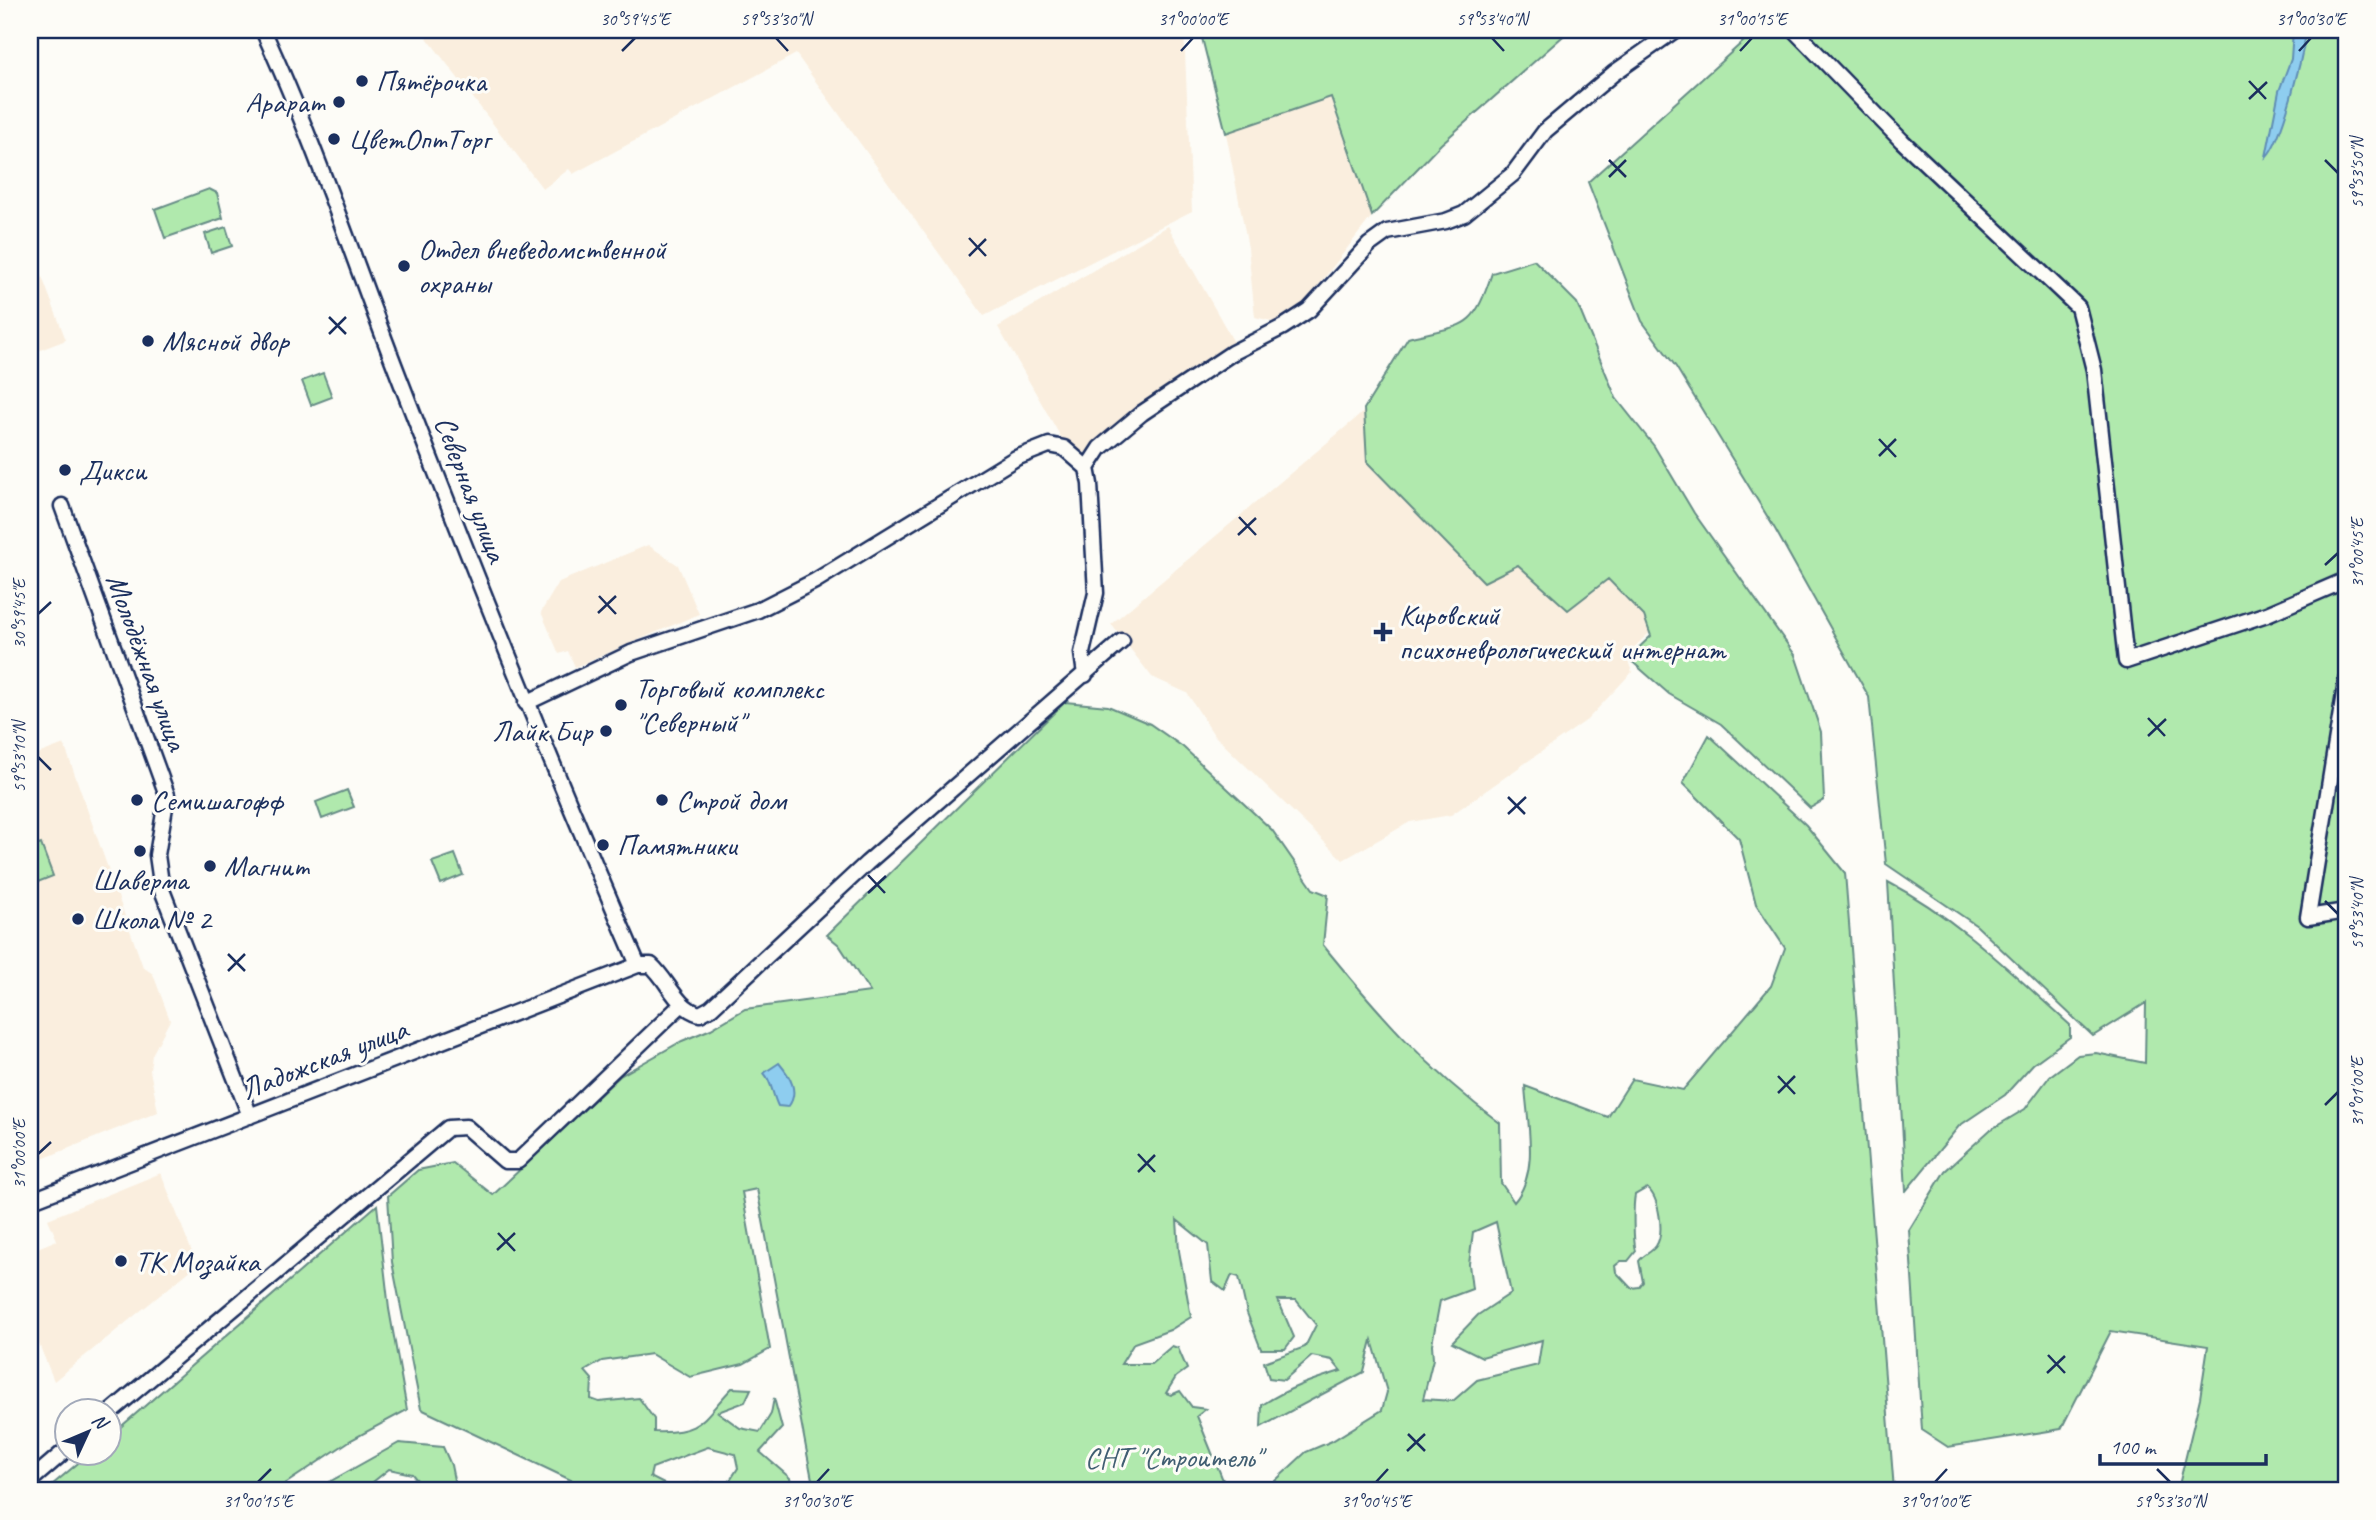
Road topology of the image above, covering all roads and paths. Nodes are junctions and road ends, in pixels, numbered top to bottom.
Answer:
1 (263, 30) edge
2 (1675, 30) edge
3 (1794, 30) edge
4 (1087, 468) junction
5 (62, 506) dead end
6 (2346, 580) edge
7 (1122, 641) dead end
8 (1085, 675) junction
9 (2346, 681) edge
10 (2345, 698) edge
11 (526, 703) junction
12 (2346, 911) edge
13 (638, 965) junction
14 (681, 1005) junction
15 (250, 1116) junction
16 (30, 1201) edge
17 (122, 1402) edge
18 (52, 1462) edge
19 (30, 1481) edge

1 - 11 street, Северная улица
2 - 4 street
3 - 6 street
4 - 8 street
4 - 11 street
5 - 15 street, Молодёжная улица
7 - 8 street
8 - 14 street
9 - 10 street
10 - 12 street
11 - 13 street, Северная улица
13 - 14 street
13 - 15 street, Ладожская улица
14 - 17 street
15 - 16 street, Ладожская улица
18 - 19 street

